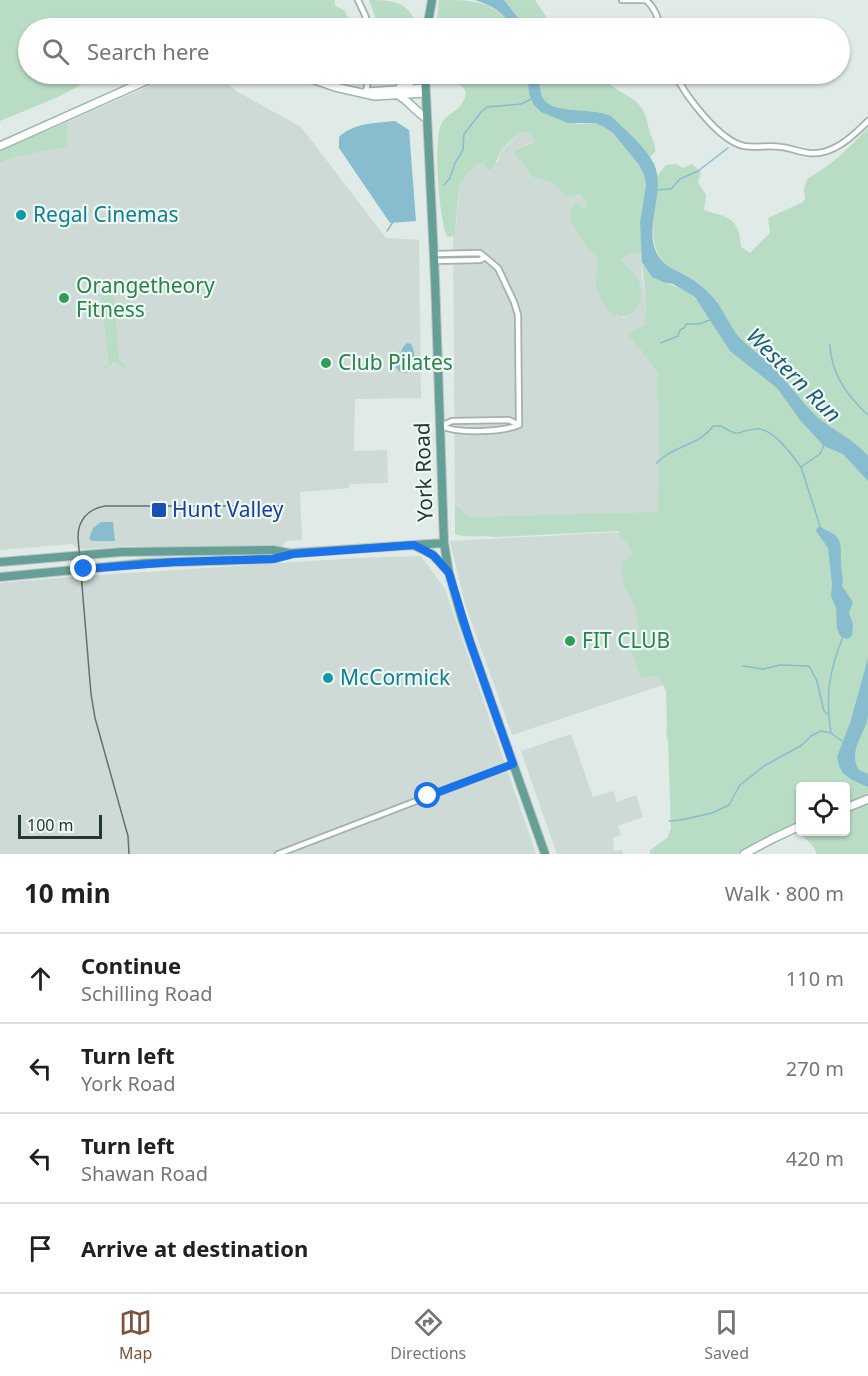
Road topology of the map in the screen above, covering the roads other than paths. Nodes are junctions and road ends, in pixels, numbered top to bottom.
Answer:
1 (358, 0) edge
2 (432, 0) edge
3 (622, 0) edge
4 (365, 18) edge
5 (429, 18) edge
6 (657, 18) edge
7 (139, 84) edge
8 (326, 84) edge
9 (367, 84) edge
10 (408, 84) edge
11 (425, 84) edge
12 (680, 84) edge
13 (425, 90) junction
14 (366, 92) junction
15 (397, 92) junction
16 (426, 118) junction
17 (868, 121) edge
18 (0, 147) edge
19 (434, 257) junction
20 (519, 425) junction
21 (441, 426) junction
22 (444, 543) junction
23 (414, 545) junction
24 (175, 551) junction
25 (293, 554) junction
26 (0, 562) edge
27 (175, 562) junction
28 (449, 573) junction
29 (0, 577) edge
30 (513, 764) junction
31 (868, 799) edge
32 (850, 806) edge
33 (796, 828) edge
34 (278, 854) edge
35 (545, 854) edge
36 (744, 854) edge

1 - 4 street
2 - 5 main road
3 - 6 street
7 - 18 main road
8 - 14 main road
9 - 14 street
10 - 15 main road
11 - 13 main road, York Road
12 - 17 street
13 - 15 main road
13 - 16 main road, York Road
14 - 15 main road
15 - 16 main road
16 - 19 main road, York Road
19 - 20 street
19 - 21 main road, York Road
20 - 21 street
20 - 21 street
21 - 22 main road, York Road
22 - 23 main road
22 - 28 main road, York Road
23 - 25 main road
23 - 28 main road
24 - 25 main road
24 - 26 main road
24 - 27 main road
25 - 27 main road
27 - 29 main road
28 - 30 main road, York Road
30 - 34 street
30 - 35 main road, York Road
31 - 32 main road
33 - 36 main road

